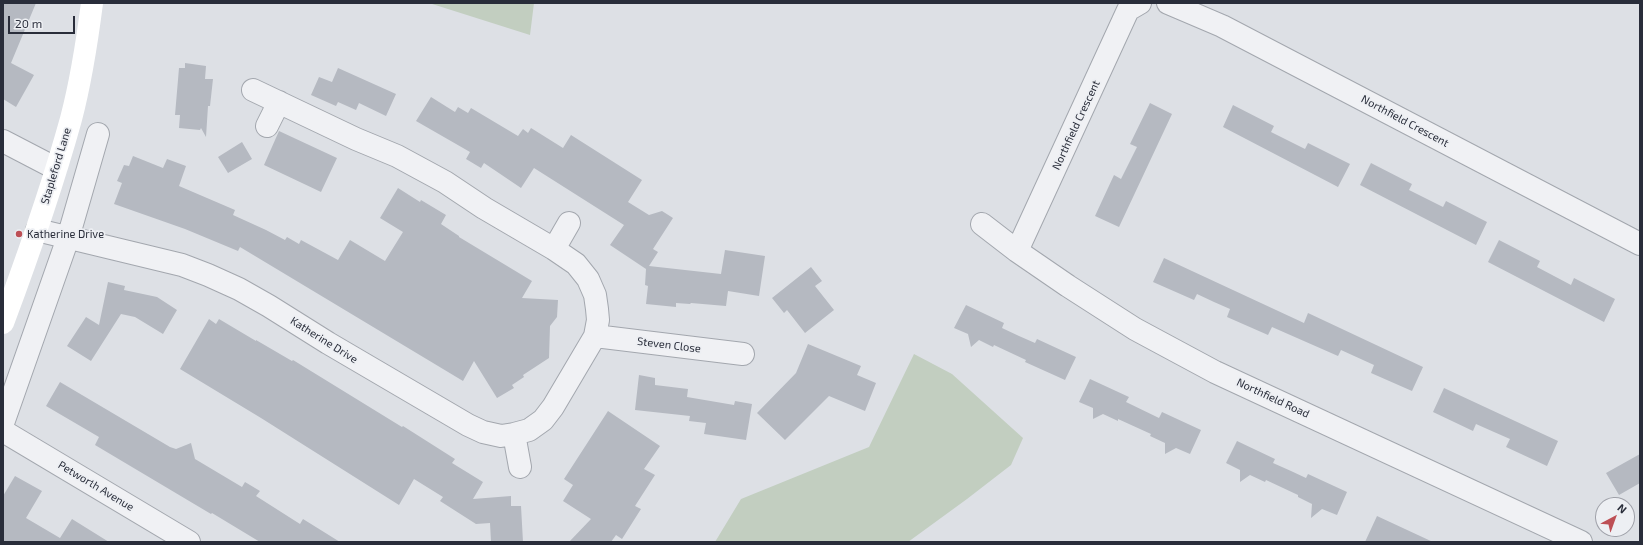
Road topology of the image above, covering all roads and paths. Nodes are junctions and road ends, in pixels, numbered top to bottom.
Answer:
1 (92, 3) edge
2 (1140, 3) edge
3 (1168, 3) edge
4 (253, 90) dead end
5 (279, 102) junction
6 (267, 126) dead end
7 (98, 134) dead end
8 (3, 141) edge
9 (55, 168) junction
10 (569, 223) dead end
11 (982, 224) dead end
12 (36, 230) junction
13 (68, 238) junction
14 (1640, 244) edge
15 (554, 249) junction
16 (1017, 251) junction
17 (3, 324) edge
18 (595, 336) junction
19 (743, 354) dead end
20 (3, 423) edge
21 (3, 431) edge
22 (514, 434) junction
23 (520, 467) dead end
24 (189, 542) edge
25 (1581, 542) edge

1 - 9 main road, Stapleford Lane
2 - 16 street, Northfield Crescent
3 - 14 street, Northfield Crescent
4 - 5 street, Katherine Drive
5 - 6 street
5 - 15 street, Katherine Drive
7 - 13 street
8 - 9 street
9 - 12 main road, Stapleford Lane
10 - 15 street
11 - 16 street, Northfield Road
12 - 13 street, Katherine Drive
12 - 17 main road, Stapleford Lane
13 - 20 street
13 - 22 street, Katherine Drive
15 - 18 street, Katherine Drive
16 - 25 street, Northfield Road
18 - 19 street, Steven Close
18 - 22 street, Katherine Drive
21 - 24 street, Petworth Avenue
22 - 23 street

